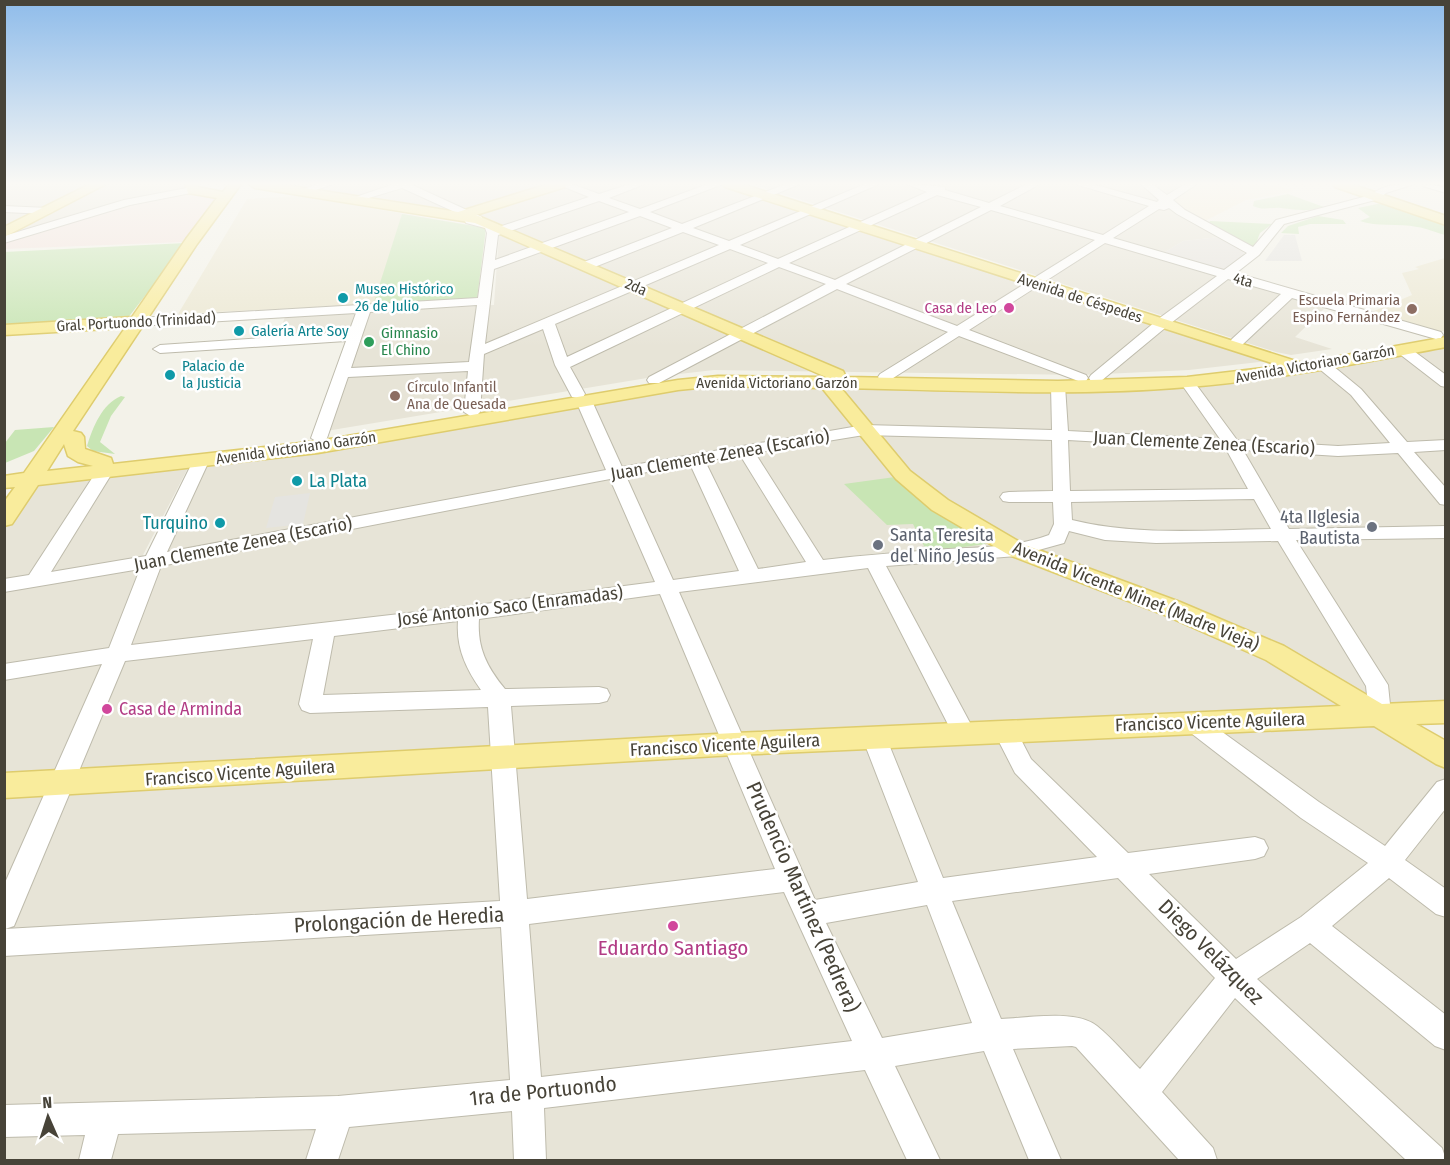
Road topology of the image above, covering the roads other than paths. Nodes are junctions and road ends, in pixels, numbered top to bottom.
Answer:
1 (200, 238) edge
2 (497, 238) edge
3 (521, 238) edge
4 (570, 238) edge
5 (656, 238) edge
6 (710, 238) edge
7 (744, 238) edge
8 (832, 238) edge
9 (904, 238) edge
10 (928, 238) edge
11 (1229, 238) edge
12 (1267, 238) edge
13 (1105, 239) joint
14 (919, 243) junction
15 (728, 245) junction
16 (546, 247) junction
17 (1255, 253) junction
18 (778, 263) junction
19 (588, 265) junction
20 (488, 267) junction
21 (1225, 275) junction
22 (1038, 281) junction
23 (836, 284) junction
24 (633, 286) junction
25 (1289, 294) junction
26 (484, 301) junction
27 (681, 307) junction
28 (364, 309) junction
29 (177, 320) junction
30 (143, 322) junction
31 (548, 322) junction
32 (1163, 322) junction
33 (957, 329) junction
34 (4, 330) edge
35 (743, 334) junction
36 (355, 336) junction
37 (1442, 338) edge
38 (1237, 342) junction
39 (1402, 349) junction
40 (476, 359) junction
41 (1296, 363) junction
42 (562, 365) junction
43 (342, 373) junction
44 (885, 377) junction
45 (1088, 378) junction
46 (832, 379) junction
47 (654, 380) junction
48 (1186, 382) junction
49 (1446, 383) edge
50 (1058, 386) junction
51 (588, 398) junction
52 (472, 412) junction
53 (864, 430) junction
54 (1061, 435) junction
55 (319, 438) junction
56 (65, 440) junction
57 (1231, 444) junction
58 (1446, 445) edge
59 (1403, 448) junction
60 (745, 450) junction
61 (695, 458) junction
62 (201, 461) junction
63 (105, 466) junction
64 (4, 471) edge
65 (43, 471) junction
66 (615, 473) junction
67 (4, 482) edge
68 (1261, 494) junction
69 (1009, 497) dead end
70 (1062, 498) junction
71 (1446, 500) edge
72 (4, 519) edge
73 (1060, 531) junction
74 (1446, 532) edge
75 (1284, 536) junction
76 (1017, 550) junction
77 (873, 560) junction
78 (153, 561) junction
79 (818, 567) junction
80 (1062, 567) junction
81 (751, 575) junction
82 (35, 581) junction
83 (4, 586) edge
84 (665, 586) junction
85 (469, 613) junction
86 (325, 628) junction
87 (117, 654) junction
88 (4, 672) edge
89 (599, 694) dead end
90 (499, 698) junction
91 (1446, 711) edge
92 (1380, 714) junction
93 (1195, 724) junction
94 (1006, 732) junction
95 (964, 734) junction
96 (874, 737) junction
97 (734, 744) junction
98 (502, 756) junction
99 (1446, 756) edge
100 (61, 784) junction
101 (4, 786) edge
102 (1446, 789) edge
103 (1255, 848) dead end
104 (1388, 862) junction
105 (1125, 867) junction
106 (792, 879) junction
107 (936, 891) junction
108 (1446, 905) edge
109 (515, 913) junction
110 (807, 914) junction
111 (4, 917) edge
112 (1311, 926) junction
113 (4, 943) edge
114 (1234, 977) junction
115 (992, 1035) junction
116 (1446, 1035) edge
117 (875, 1054) junction
118 (1141, 1093) junction
119 (527, 1094) junction
120 (338, 1112) junction
121 (106, 1119) junction
122 (4, 1121) edge
123 (95, 1161) edge
124 (322, 1161) edge
125 (530, 1161) edge
126 (924, 1161) edge
127 (1045, 1161) edge
128 (1201, 1161) edge
129 (1430, 1161) edge

1 - 30 main road
2 - 20 street
3 - 16 main road, 2da
4 - 16 street
5 - 19 street
6 - 15 street
7 - 15 street
8 - 18 street
9 - 14 main road, Avenida de Céspedes
10 - 14 street
11 - 17 street
12 - 17 street
13 - 21 street, 4ta
13 - 22 street
14 - 22 main road, Avenida de Céspedes
14 - 23 street
15 - 18 street
15 - 24 street
16 - 19 main road, 2da
16 - 20 street
17 - 21 street
18 - 23 street
18 - 27 street
19 - 24 main road, 2da
20 - 26 street
21 - 25 street, 4ta
21 - 32 street
22 - 32 main road, Avenida de Céspedes
22 - 33 street
23 - 33 street
23 - 35 street
24 - 27 main road, 2da
24 - 31 street
25 - 37 street, 4ta
25 - 38 street
26 - 28 street, Gral. Portuondo (Trinidad)
26 - 40 street
27 - 35 main road, 2da
27 - 42 street
28 - 29 street, Gral. Portuondo (Trinidad)
28 - 36 street
29 - 30 street, Gral. Portuondo (Trinidad)
29 - 36 street
30 - 34 main road, Gral. Portuondo (Trinidad)
30 - 56 main road
31 - 40 street
31 - 42 street, Prudencio Martínez (Pedrera)
32 - 38 main road, Avenida de Céspedes
32 - 41 main road, Avenida de Céspedes
32 - 45 street
33 - 44 street
33 - 45 street
35 - 46 main road, 2da
35 - 47 street
36 - 43 street
37 - 39 main road, Avenida Victoriano Garzón
37 - 41 main road, Avenida Victoriano Garzón
38 - 41 main road, Avenida de Céspedes
39 - 41 main road, Avenida Victoriano Garzón
39 - 49 street
40 - 43 street
40 - 52 street
41 - 45 main road, Avenida Victoriano Garzón
41 - 48 main road, Avenida Victoriano Garzón
41 - 59 street
42 - 51 street, Prudencio Martínez (Pedrera)
43 - 55 street
44 - 45 main road, Avenida Victoriano Garzón
44 - 46 main road, Avenida Victoriano Garzón
46 - 47 main road, Avenida Victoriano Garzón
46 - 50 main road, Avenida Victoriano Garzón
46 - 51 main road, Avenida Victoriano Garzón
46 - 53 main road, Avenida Vicente Minet (Madre Vieja)
47 - 51 main road, Avenida Victoriano Garzón
48 - 50 main road, Avenida Victoriano Garzón
48 - 57 street
50 - 54 street
51 - 52 main road, Avenida Victoriano Garzón
51 - 62 main road, Avenida Victoriano Garzón
51 - 66 street, Prudencio Martínez (Pedrera)
52 - 55 main road, Avenida Victoriano Garzón
53 - 54 street, Juan Clemente Zenea (Escario)
53 - 60 street, Juan Clemente Zenea (Escario)
53 - 76 main road, Avenida Vicente Minet (Madre Vieja)
54 - 57 street, Juan Clemente Zenea (Escario)
54 - 70 street
55 - 63 main road, Avenida Victoriano Garzón
56 - 63 main road
56 - 64 main road
56 - 65 main road
57 - 59 street, Juan Clemente Zenea (Escario)
57 - 68 street
58 - 59 street, Juan Clemente Zenea (Escario)
59 - 71 street
60 - 61 street, Juan Clemente Zenea (Escario)
60 - 79 street
61 - 66 street, Juan Clemente Zenea (Escario)
61 - 81 street
62 - 63 main road, Avenida Victoriano Garzón
62 - 78 street
63 - 65 main road, Avenida Victoriano Garzón
63 - 82 street
64 - 65 main road, Avenida Victoriano Garzón
65 - 67 main road, Avenida Victoriano Garzón
65 - 72 main road
66 - 78 street, Juan Clemente Zenea (Escario)
66 - 84 street, Prudencio Martínez (Pedrera)
68 - 70 street
68 - 75 street
69 - 70 street
70 - 73 street
73 - 75 street
73 - 76 street, José Antonio Saco (Enramadas)
73 - 80 street
74 - 75 street
75 - 92 street
76 - 77 street, José Antonio Saco (Enramadas)
76 - 80 main road, Avenida Vicente Minet (Madre Vieja)
77 - 79 street, José Antonio Saco (Enramadas)
77 - 95 street
78 - 82 street, Juan Clemente Zenea (Escario)
78 - 87 street
79 - 81 street, José Antonio Saco (Enramadas)
80 - 92 main road, Avenida Vicente Minet (Madre Vieja)
81 - 84 street, José Antonio Saco (Enramadas)
82 - 83 street, Juan Clemente Zenea (Escario)
84 - 85 street, José Antonio Saco (Enramadas)
84 - 97 street, Prudencio Martínez (Pedrera)
85 - 86 street, José Antonio Saco (Enramadas)
85 - 90 street
86 - 87 street, José Antonio Saco (Enramadas)
86 - 90 street
87 - 88 street, José Antonio Saco (Enramadas)
87 - 100 street
89 - 90 street
90 - 98 street
91 - 92 main road, Francisco Vicente Aguilera
92 - 93 main road, Francisco Vicente Aguilera
92 - 99 main road, Avenida Vicente Minet (Madre Vieja)
93 - 94 main road, Francisco Vicente Aguilera
93 - 104 street
94 - 95 main road, Francisco Vicente Aguilera
94 - 105 street, Diego Velázquez
95 - 96 main road, Francisco Vicente Aguilera
96 - 97 main road, Francisco Vicente Aguilera
96 - 107 street
97 - 98 main road, Francisco Vicente Aguilera
97 - 106 street, Prudencio Martínez (Pedrera)
98 - 100 main road, Francisco Vicente Aguilera
98 - 109 street
100 - 101 main road, Francisco Vicente Aguilera
100 - 111 street
102 - 104 street
103 - 105 street
104 - 108 street
104 - 112 street
105 - 107 street
105 - 114 street, Diego Velázquez
106 - 109 street, Prolongación de Heredia
106 - 110 street, Prudencio Martínez (Pedrera)
107 - 110 street
107 - 115 street
109 - 113 street, Prolongación de Heredia
109 - 119 street
110 - 117 street, Prudencio Martínez (Pedrera)
112 - 114 street
112 - 116 street
114 - 118 street
114 - 129 street, Diego Velázquez
115 - 117 street, 1ra de Portuondo
115 - 118 street, 1ra de Portuondo
115 - 127 street
117 - 119 street, 1ra de Portuondo
117 - 126 street, Prudencio Martínez (Pedrera)
118 - 128 street
119 - 120 street, 1ra de Portuondo
119 - 125 street
120 - 121 street, 1ra de Portuondo
120 - 124 street
121 - 122 street, 1ra de Portuondo
121 - 123 street

